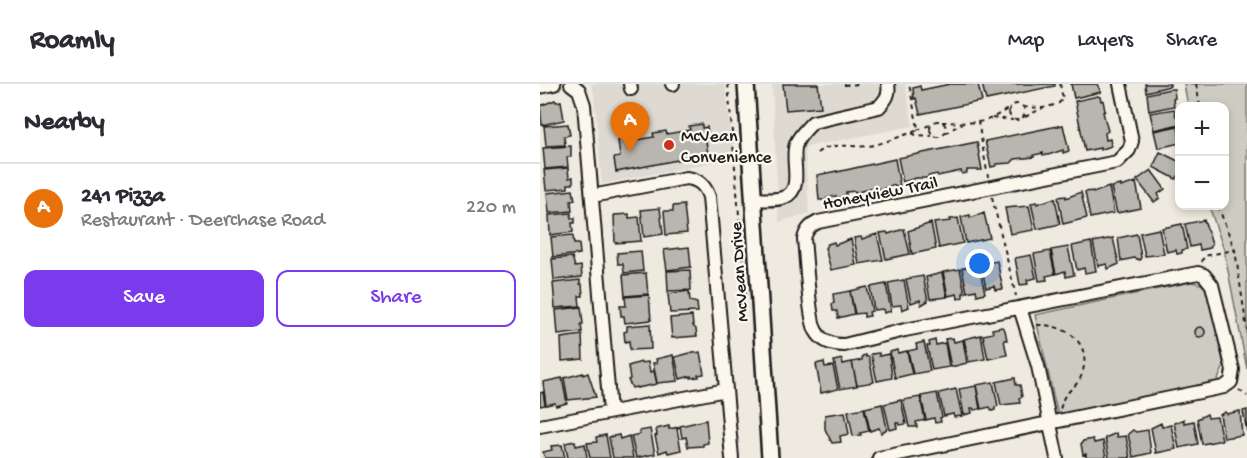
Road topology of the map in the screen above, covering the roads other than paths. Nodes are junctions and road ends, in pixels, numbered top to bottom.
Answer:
1 (554, 84) edge
2 (572, 84) edge
3 (746, 84) edge
4 (888, 84) edge
5 (1120, 84) edge
6 (540, 87) edge
7 (592, 196) junction
8 (752, 200) junction
9 (1020, 308) junction
10 (726, 390) junction
11 (610, 412) junction
12 (1048, 423) junction
13 (540, 426) edge
14 (732, 458) edge
15 (770, 458) edge
16 (879, 458) edge
17 (1057, 458) edge

1 - 6 street
2 - 7 street
3 - 8 main road, McVean Drive
4 - 8 street
5 - 9 street, Honeyview Trail
7 - 10 street
7 - 11 street
8 - 15 main road, McVean Drive
9 - 12 street
9 - 12 street, Honeyview Trail
10 - 11 street
10 - 14 street
11 - 13 street
12 - 16 street
12 - 17 street

